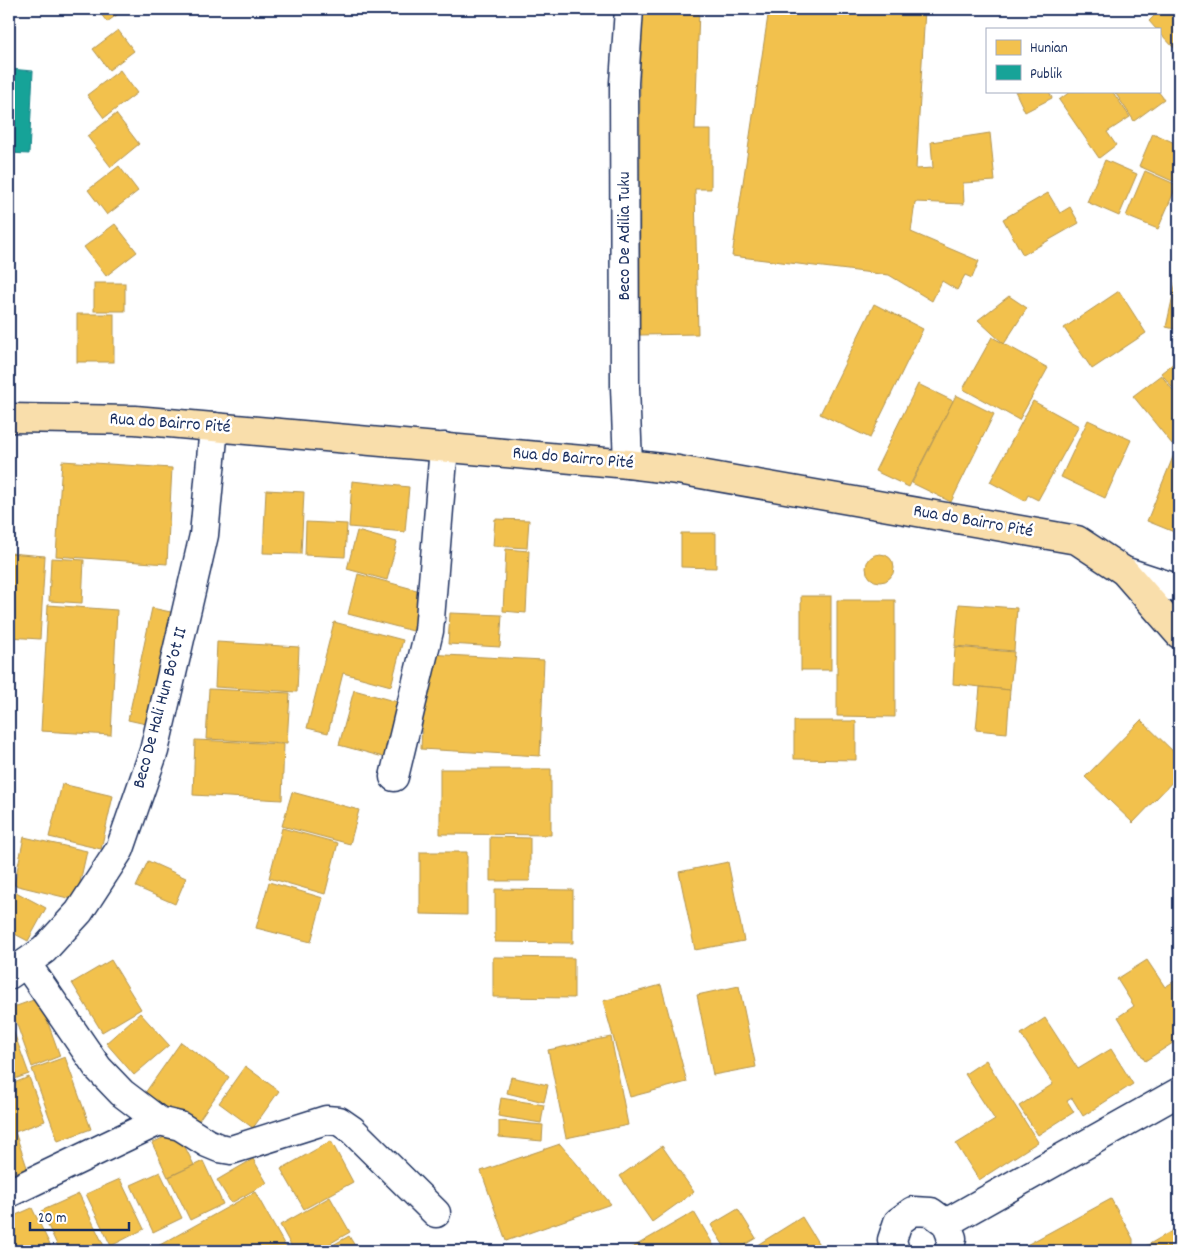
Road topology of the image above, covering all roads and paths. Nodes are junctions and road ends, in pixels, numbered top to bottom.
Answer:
1 (630, 9) edge
2 (9, 418) edge
3 (214, 427) junction
4 (444, 447) junction
5 (628, 464) junction
6 (1124, 571) junction
7 (1179, 589) edge
8 (1179, 634) edge
9 (394, 777) dead end
10 (17, 969) edge
11 (1179, 1092) edge
12 (159, 1121) junction
13 (9, 1193) edge
14 (436, 1213) dead end
15 (946, 1223) junction
16 (895, 1251) edge
17 (949, 1251) edge

1 - 5 street, Beco De Adilia Tuku
2 - 3 main road, Rua do Bairro Pité
3 - 4 main road, Rua do Bairro Pité
3 - 10 street, Beco De Hali Hun Bo’ot II
4 - 5 main road, Rua do Bairro Pité
4 - 9 street
5 - 6 main road, Rua do Bairro Pité
6 - 7 street
6 - 8 main road, Rua do Bairro Pité
10 - 12 street
11 - 15 street
12 - 13 street
12 - 14 street
15 - 16 street
15 - 17 street

